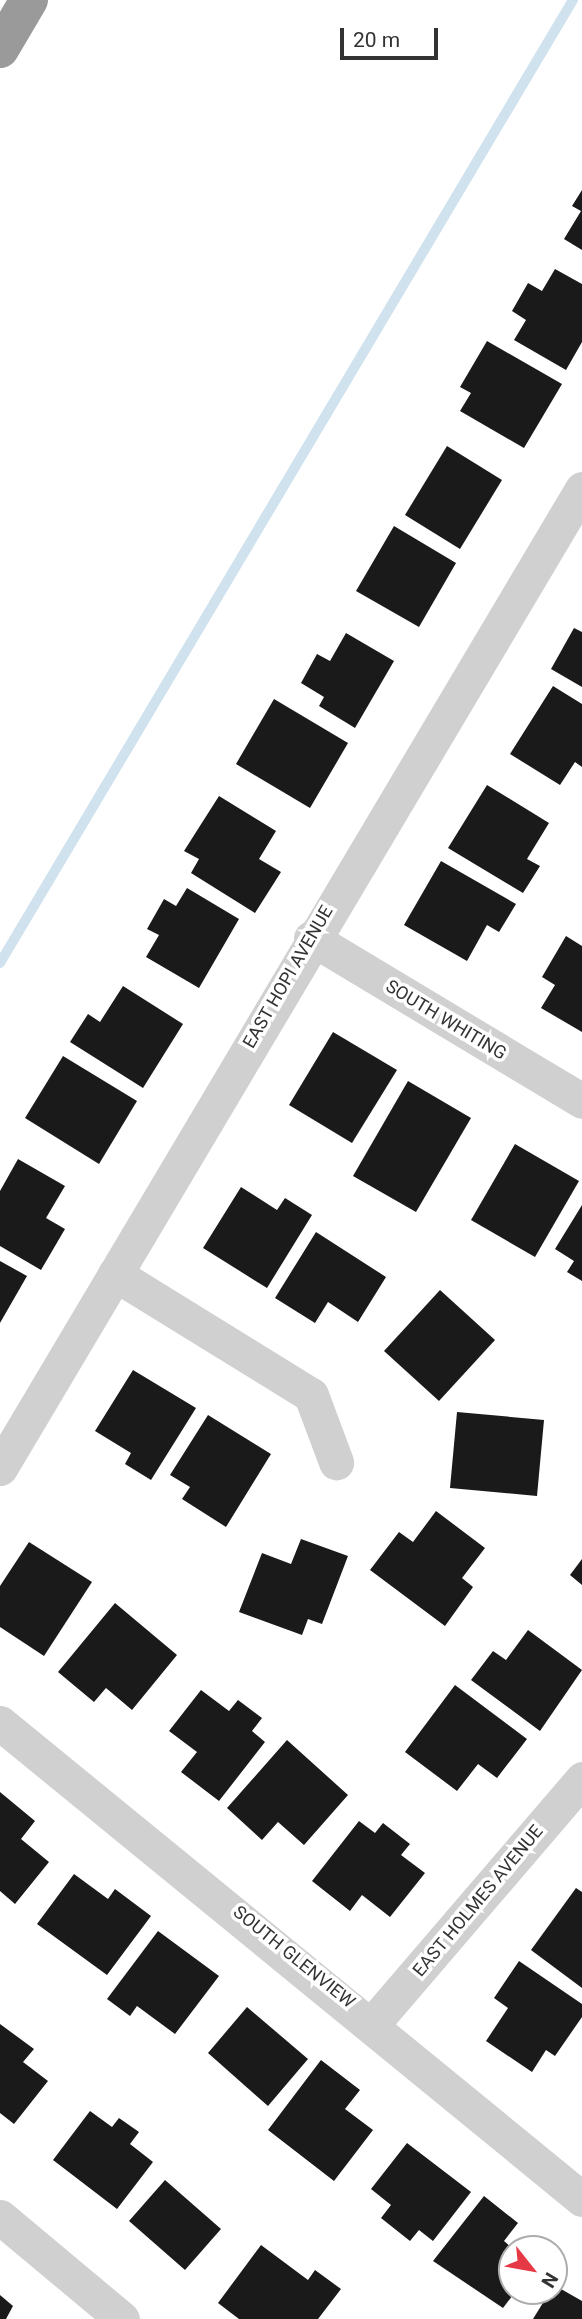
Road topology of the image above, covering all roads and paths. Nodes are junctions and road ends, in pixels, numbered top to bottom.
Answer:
1 (29, 0) edge
2 (0, 49) edge
3 (582, 489) edge
4 (310, 938) junction
5 (582, 1101) edge
6 (115, 1274) junction
7 (336, 1462) dead end
8 (0, 1468) edge
9 (0, 1723) edge
10 (582, 1779) edge
11 (374, 2022) junction
12 (582, 2199) edge
13 (0, 2217) edge
14 (122, 2319) edge

1 - 2 highway
3 - 4 street, EAST HOPI AVENUE
4 - 5 street, SOUTH WHITING
4 - 6 street, EAST HOPI AVENUE
6 - 7 street
6 - 8 street, EAST HOPI AVENUE
9 - 11 street, SOUTH GLENVIEW
10 - 11 street, EAST HOLMES AVENUE
11 - 12 street, SOUTH GLENVIEW
13 - 14 street

